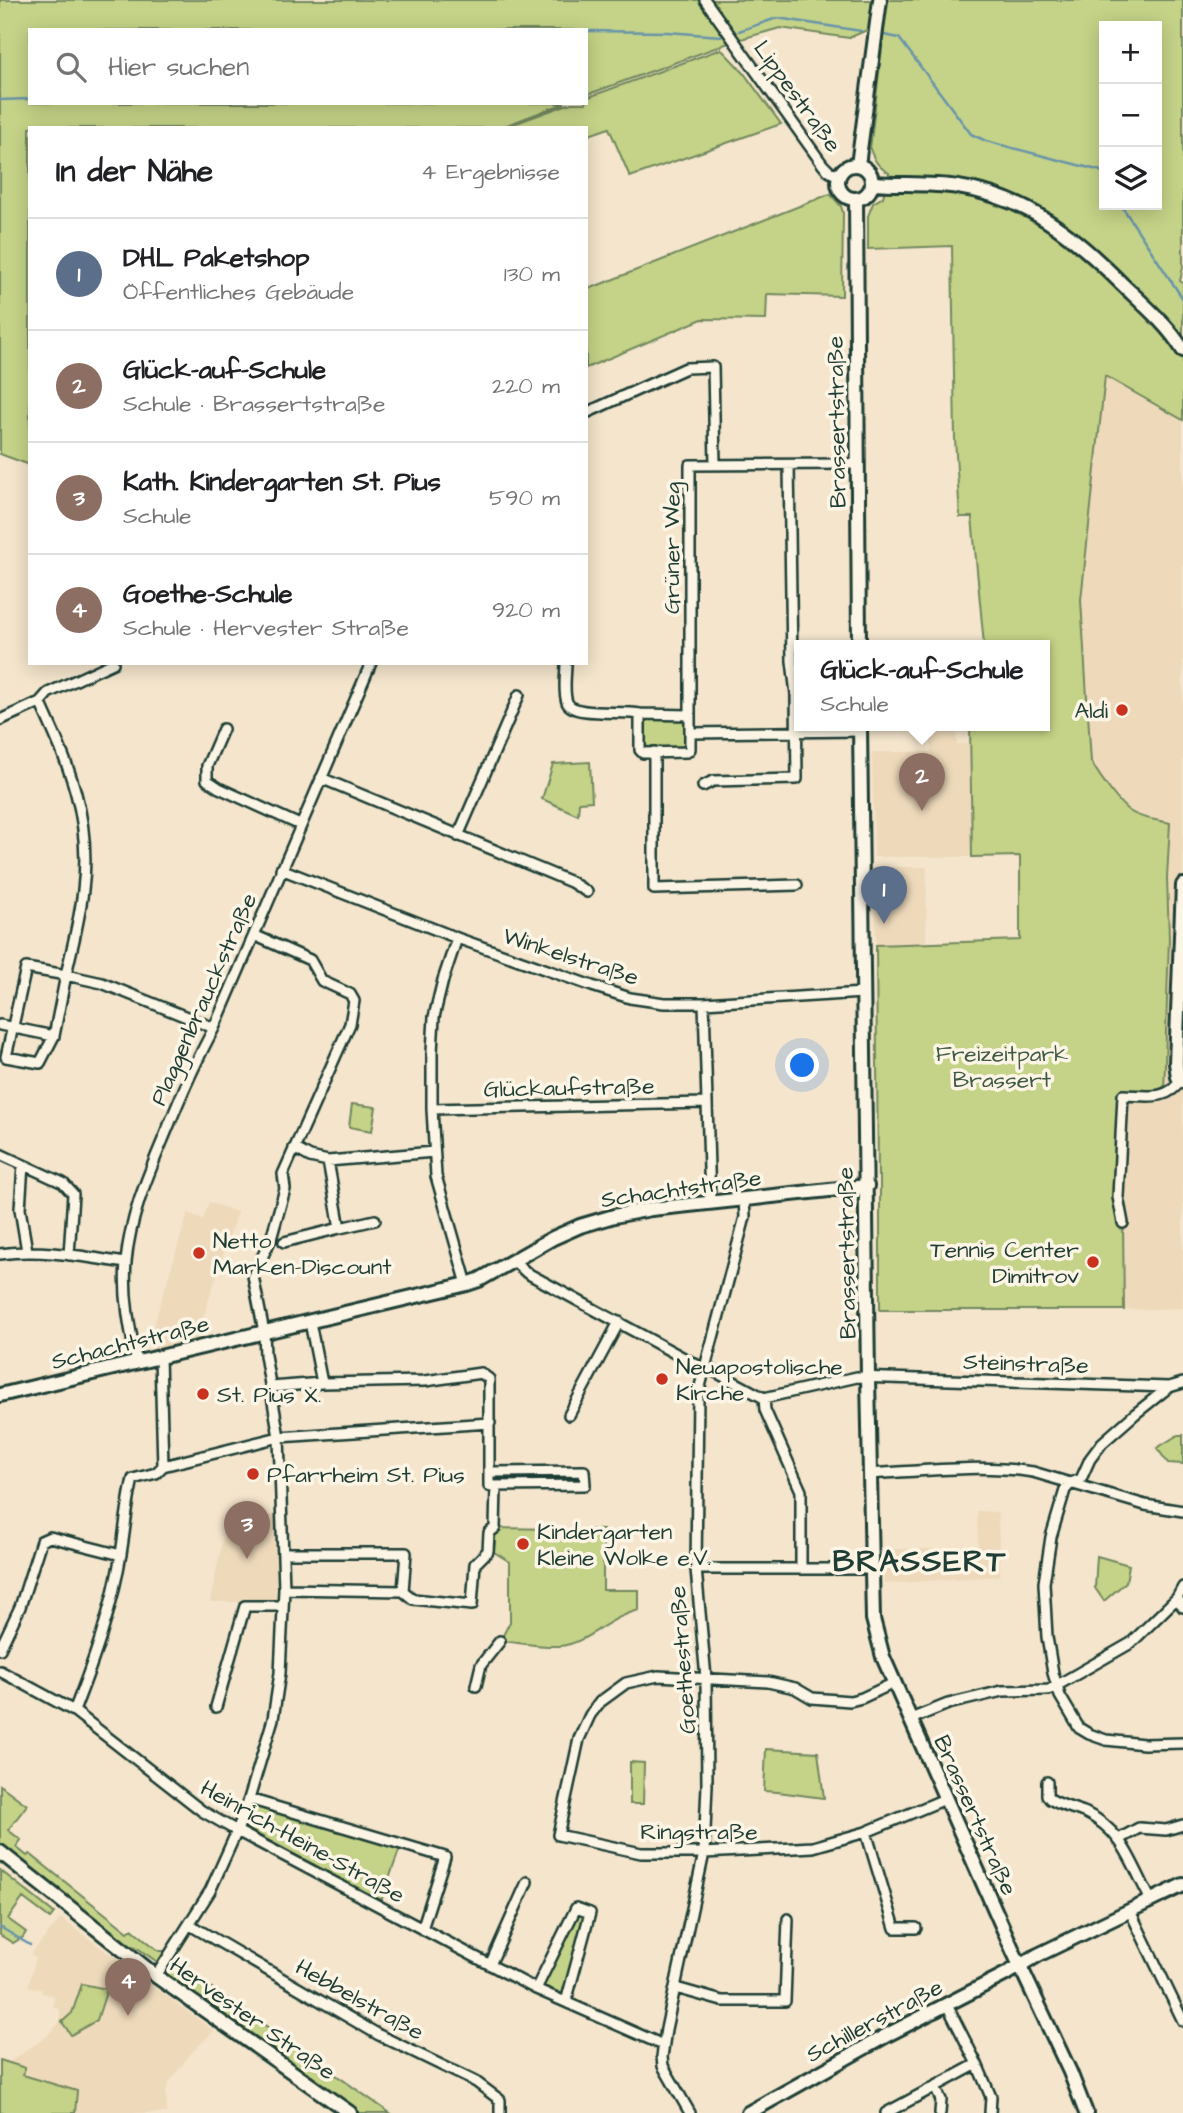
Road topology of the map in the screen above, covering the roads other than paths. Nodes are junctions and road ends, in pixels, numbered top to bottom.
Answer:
1 (705, 0) edge
2 (880, 0) edge
3 (858, 165) junction
4 (840, 176) junction
5 (872, 183) junction
6 (856, 199) junction
7 (1183, 350) edge
8 (588, 411) edge
9 (858, 464) junction
10 (715, 465) junction
11 (789, 465) junction
12 (859, 640) edge
13 (109, 665) edge
14 (370, 665) edge
15 (566, 665) edge
16 (794, 678) edge
17 (519, 695) dead end
18 (40, 702) junction
19 (640, 714) junction
20 (690, 715) junction
21 (0, 720) edge
22 (223, 729) dead end
23 (812, 731) edge
24 (860, 731) edge
25 (796, 732) junction
26 (691, 733) junction
27 (654, 752) junction
28 (321, 778) junction
29 (703, 786) dead end
30 (300, 825) junction
31 (458, 836) junction
32 (281, 869) junction
33 (575, 871) dead end
34 (571, 882) junction
35 (1183, 884) edge
36 (797, 885) dead end
37 (587, 892) dead end
38 (254, 935) junction
39 (457, 938) junction
40 (66, 975) junction
41 (863, 993) junction
42 (704, 1003) junction
43 (0, 1025) edge
44 (12, 1027) junction
45 (214, 1028) junction
46 (54, 1035) junction
47 (1182, 1081) edge
48 (706, 1103) junction
49 (432, 1110) junction
50 (294, 1148) junction
51 (434, 1152) junction
52 (0, 1154) edge
53 (328, 1161) junction
54 (23, 1165) junction
55 (867, 1186) junction
56 (744, 1199) junction
57 (710, 1202) junction
58 (374, 1220) dead end
59 (1123, 1223) dead end
60 (340, 1228) junction
61 (284, 1242) dead end
62 (27, 1251) junction
63 (0, 1254) edge
64 (69, 1255) junction
65 (514, 1261) junction
66 (126, 1263) junction
67 (467, 1284) junction
68 (310, 1322) junction
69 (619, 1322) junction
70 (264, 1332) junction
71 (160, 1357) junction
72 (137, 1363) junction
73 (704, 1369) junction
74 (868, 1378) junction
75 (322, 1383) junction
76 (1183, 1383) edge
77 (271, 1387) junction
78 (1169, 1387) junction
79 (0, 1395) edge
80 (764, 1398) junction
81 (569, 1415) dead end
82 (490, 1423) junction
83 (279, 1437) junction
84 (163, 1466) junction
85 (489, 1472) junction
86 (870, 1474) junction
87 (1071, 1483) junction
88 (492, 1486) junction
89 (1183, 1511) edge
90 (283, 1553) junction
91 (121, 1555) junction
92 (696, 1569) junction
93 (801, 1569) junction
94 (871, 1569) junction
95 (1183, 1587) edge
96 (284, 1588) junction
97 (403, 1591) junction
98 (1177, 1598) junction
99 (282, 1606) junction
100 (1183, 1608) edge
101 (500, 1641) dead end
102 (0, 1649) edge
103 (0, 1671) edge
104 (706, 1678) junction
105 (894, 1683) junction
106 (1056, 1685) junction
107 (476, 1686) dead end
108 (216, 1707) dead end
109 (74, 1711) junction
110 (911, 1719) junction
111 (1183, 1743) edge
112 (1047, 1782) dead end
113 (249, 1799) junction
114 (945, 1799) junction
115 (1183, 1825) edge
116 (237, 1831) junction
117 (866, 1832) junction
118 (1119, 1839) junction
119 (0, 1852) edge
120 (704, 1853) junction
121 (527, 1882) dead end
122 (1183, 1885) edge
123 (1151, 1900) junction
124 (1130, 1911) junction
125 (788, 1919) dead end
126 (190, 1925) junction
127 (916, 1928) dead end
128 (422, 1929) junction
129 (490, 1965) junction
130 (1020, 1966) junction
131 (156, 1976) junction
132 (676, 1988) junction
133 (536, 1989) junction
134 (566, 2002) junction
135 (947, 2004) junction
136 (1183, 2021) edge
137 (663, 2045) junction
138 (977, 2064) junction
139 (934, 2087) junction
140 (350, 2113) edge
141 (500, 2113) edge
142 (690, 2113) edge
143 (748, 2113) edge
144 (886, 2113) edge
145 (940, 2113) edge
146 (990, 2113) edge
147 (1086, 2113) edge

1 - 4 street, Lippestraße
2 - 3 main road
3 - 4 main road
3 - 5 main road
4 - 6 main road
5 - 6 main road
5 - 7 main road
6 - 9 main road, Brassertstraße
8 - 10 street
9 - 11 street, Grüner Weg
9 - 12 main road, Brassertstraße
10 - 11 street, Grüner Weg
10 - 20 street, Grüner Weg
11 - 16 street
13 - 18 street
14 - 28 street, Plaggenbrauckstraße
15 - 19 street
17 - 31 street
18 - 21 street
18 - 40 street
19 - 20 street
19 - 27 street
20 - 26 street, Grüner Weg
22 - 30 street
23 - 25 street
24 - 41 main road, Brassertstraße
25 - 26 street
25 - 29 street
26 - 27 street
27 - 36 street
28 - 30 street, Plaggenbrauckstraße
28 - 31 street
30 - 32 street, Plaggenbrauckstraße
31 - 34 street
32 - 38 street, Plaggenbrauckstraße
32 - 39 street, Winkelstraße
33 - 34 street
34 - 37 street
35 - 47 main road
38 - 45 street, Plaggenbrauckstraße
38 - 50 street
39 - 42 street, Winkelstraße
39 - 49 street
40 - 44 street
40 - 45 street
40 - 46 street
41 - 42 street, Winkelstraße
41 - 55 main road, Brassertstraße
42 - 48 street
43 - 44 street
44 - 46 street
44 - 46 street
45 - 66 street, Plaggenbrauckstraße
47 - 59 street
48 - 49 street, Glückaufstraße
48 - 57 street
49 - 51 street
50 - 53 street
50 - 70 street
51 - 53 street
51 - 67 street
52 - 54 street
53 - 60 street
54 - 62 street
54 - 64 street
55 - 56 main road, Schachtstraße
55 - 74 main road, Brassertstraße
56 - 57 main road, Schachtstraße
56 - 73 street, Goethestraße
57 - 65 main road, Schachtstraße
58 - 60 street
60 - 61 street
62 - 63 street
62 - 64 street
64 - 66 street
65 - 67 main road, Schachtstraße
65 - 69 street
66 - 72 street, Plaggenbrauckstraße
67 - 68 main road, Schachtstraße
68 - 70 main road, Schachtstraße
68 - 75 street
69 - 73 street
69 - 81 street
70 - 71 main road, Schachtstraße
70 - 77 street
71 - 72 main road, Schachtstraße
71 - 84 street
72 - 79 main road, Schachtstraße
73 - 80 street
73 - 92 street, Goethestraße
74 - 78 street, Steinstraße
74 - 80 street, Steinstraße
74 - 86 main road, Brassertstraße
75 - 77 street
75 - 82 street
76 - 78 street, Steinstraße
77 - 83 street
78 - 87 street
80 - 93 street
82 - 83 street
82 - 85 street
83 - 84 street
83 - 90 street
84 - 91 street
85 - 88 street
85 - 88 street
86 - 87 street
86 - 94 main road, Brassertstraße
87 - 89 street
87 - 106 street
88 - 97 street
90 - 96 street
90 - 97 street
91 - 102 street
91 - 109 street
92 - 93 street
92 - 104 street, Goethestraße
93 - 94 street
94 - 105 main road, Brassertstraße
95 - 98 street
96 - 97 street
96 - 99 street
98 - 100 street
98 - 106 street
99 - 108 street
99 - 113 street
101 - 107 street
103 - 109 street, Heinrich-Heine-Straße
104 - 105 street, Ringstraße
104 - 120 street, Goethestraße
104 - 120 street, Ringstraße
105 - 110 main road, Brassertstraße
106 - 110 street
106 - 111 street
109 - 116 street, Heinrich-Heine-Straße
110 - 114 main road, Brassertstraße
112 - 118 street
113 - 116 street
113 - 128 street
114 - 117 street, Ringstraße
114 - 130 main road, Brassertstraße
115 - 118 street
116 - 126 street
116 - 128 street, Heinrich-Heine-Straße
117 - 120 street, Ringstraße
117 - 127 street
118 - 123 street
119 - 131 main road, Hervester Straße
120 - 132 street, Goethestraße
121 - 129 street
122 - 123 main road, Schillerstraße
123 - 124 main road, Schillerstraße
124 - 130 main road, Schillerstraße
124 - 136 street
125 - 132 street
126 - 131 street
126 - 141 street, Hebbelstraße
128 - 129 street, Heinrich-Heine-Straße
129 - 133 street, Heinrich-Heine-Straße
130 - 135 main road, Schillerstraße
130 - 147 main road, Brassertstraße
131 - 140 main road, Hervester Straße
132 - 137 street, Goethestraße
133 - 134 street, Heinrich-Heine-Straße
133 - 134 street
134 - 137 street, Heinrich-Heine-Straße
135 - 138 street
135 - 143 main road, Schillerstraße
137 - 142 street, Goethestraße
138 - 139 street
138 - 146 street
139 - 144 street
139 - 145 street

